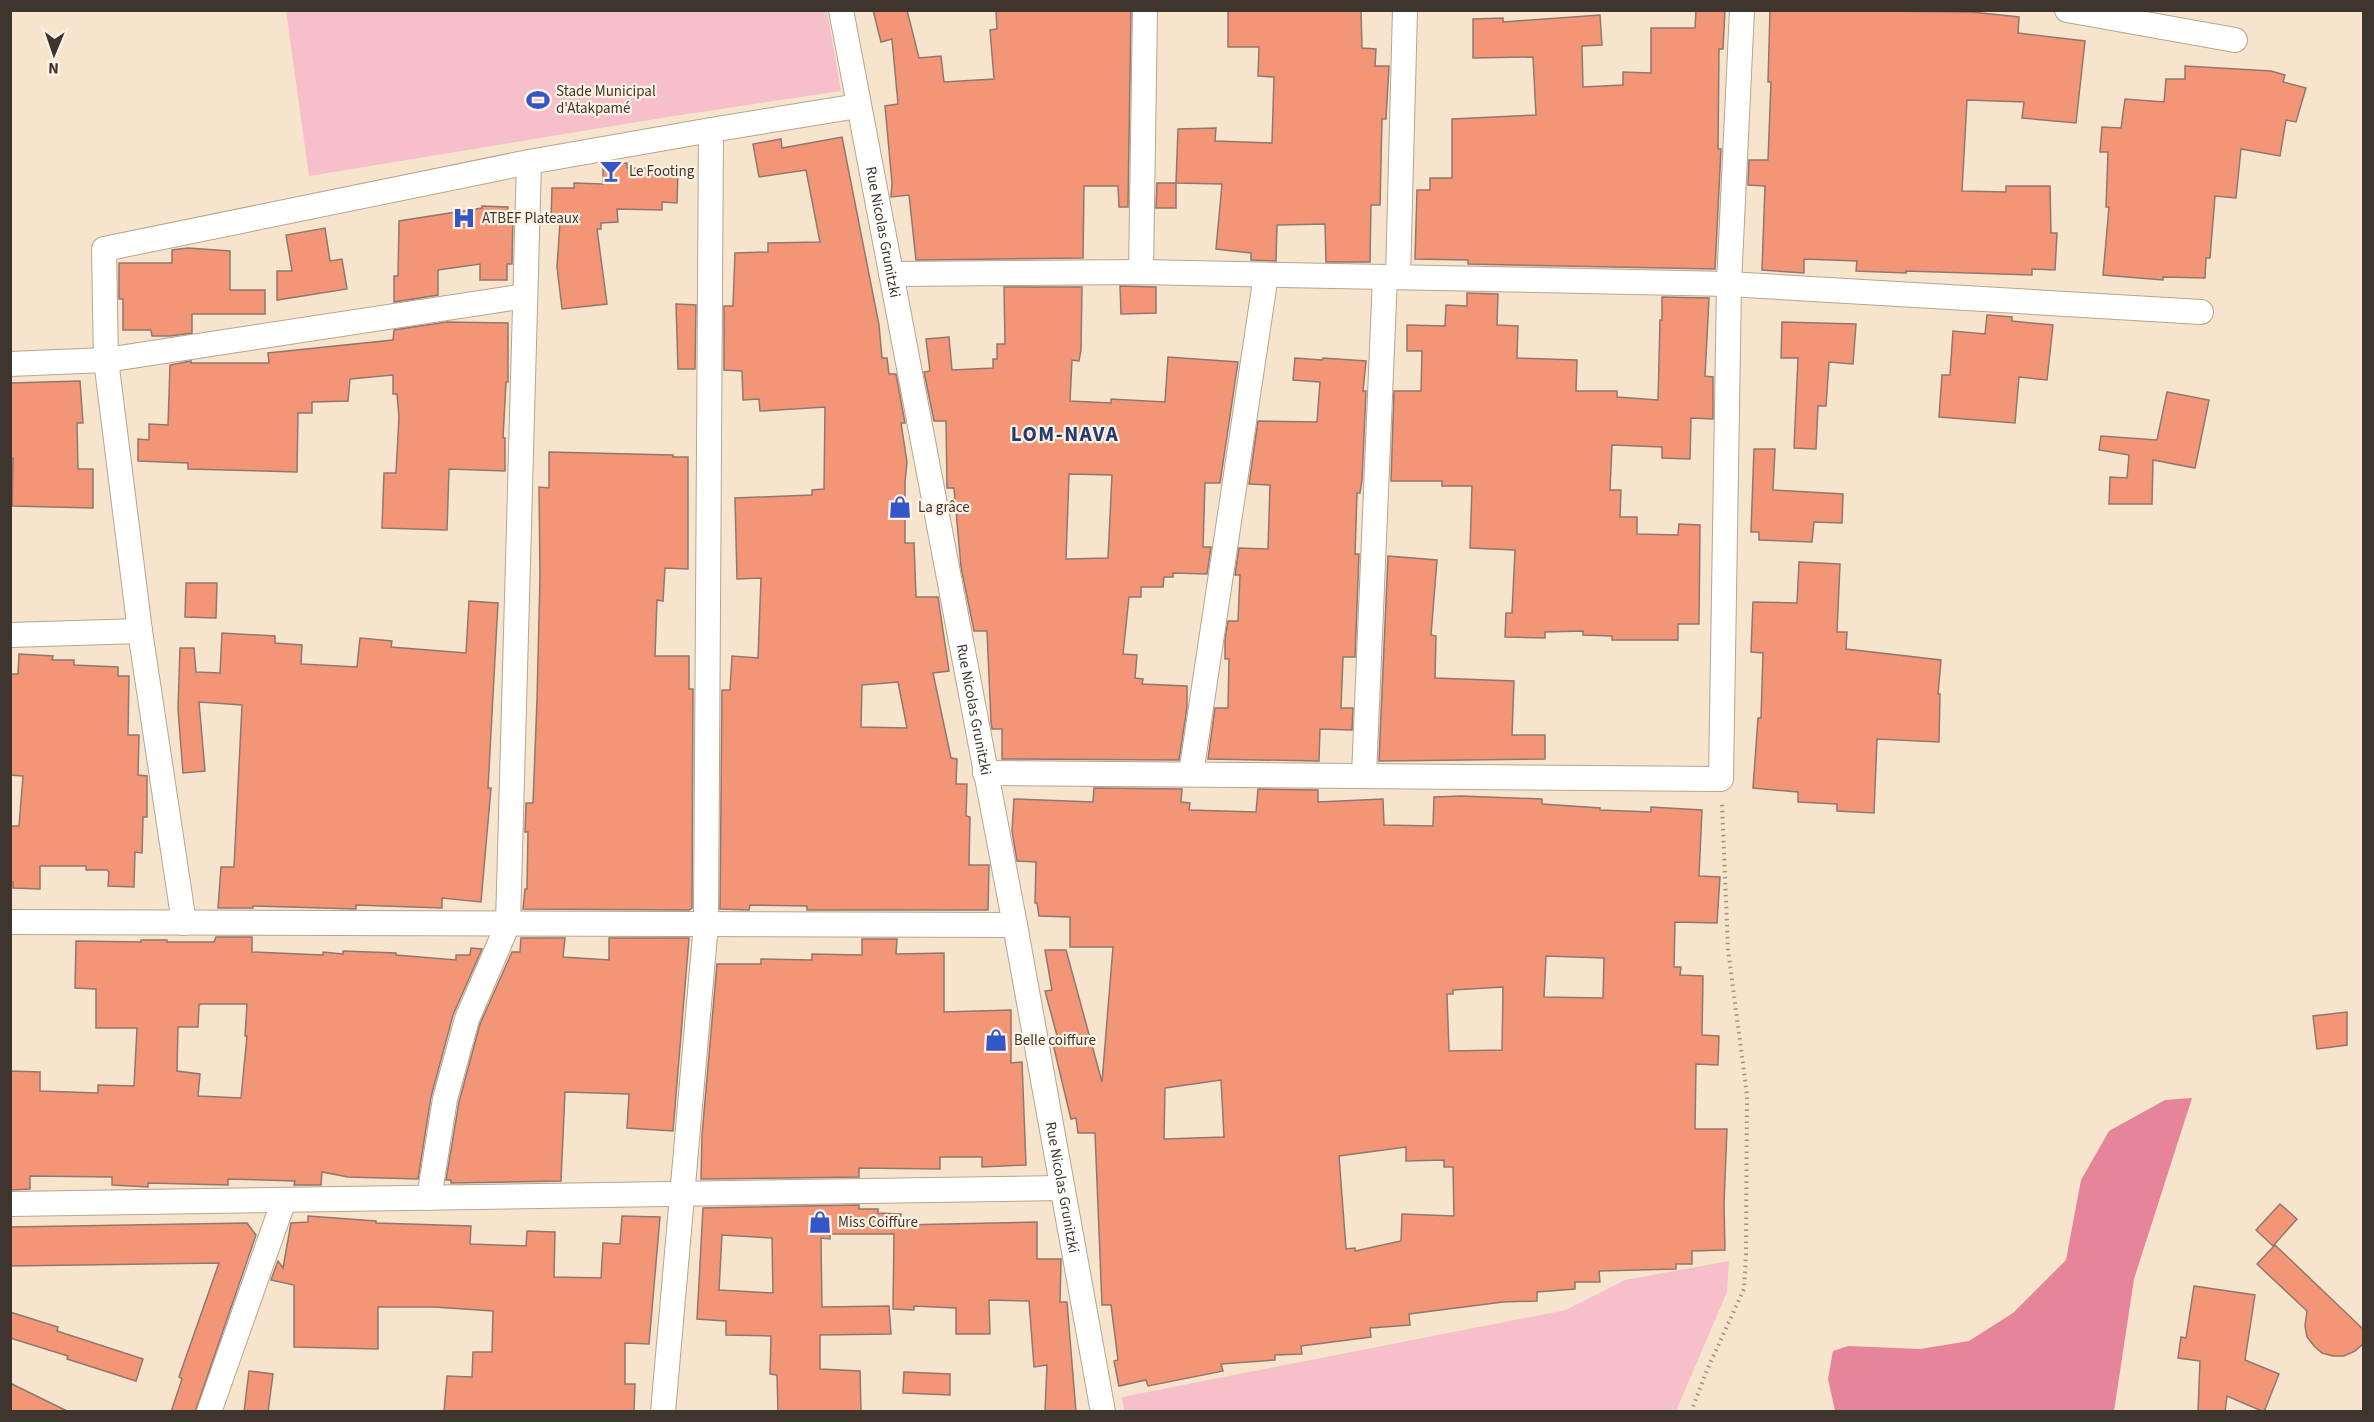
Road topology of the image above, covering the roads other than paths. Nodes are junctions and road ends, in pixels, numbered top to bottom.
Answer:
1 (841, 10) edge
2 (1144, 10) edge
3 (1405, 10) edge
4 (1742, 10) edge
5 (2067, 10) edge
6 (2235, 40) dead end
7 (858, 106) junction
8 (711, 130) junction
9 (529, 162) junction
10 (1141, 272) junction
11 (891, 274) junction
12 (1266, 275) junction
13 (1392, 277) junction
14 (1729, 284) junction
15 (525, 296) junction
16 (2201, 312) dead end
17 (106, 360) junction
18 (10, 364) edge
19 (140, 631) junction
20 (10, 635) edge
21 (985, 773) junction
22 (1191, 774) junction
23 (1364, 776) junction
24 (10, 922) edge
25 (184, 923) junction
26 (508, 924) junction
27 (706, 924) junction
28 (1015, 925) junction
29 (1062, 1188) junction
30 (683, 1194) junction
31 (429, 1198) junction
32 (284, 1200) junction
33 (10, 1204) edge
34 (209, 1412) edge
35 (663, 1412) edge
36 (1103, 1412) edge

1 - 7 street, Rue Nicolas Grunitzki
2 - 10 street
3 - 13 street
4 - 14 street
5 - 6 street
7 - 8 street
7 - 11 street, Rue Nicolas Grunitzki
8 - 9 street
8 - 27 street
9 - 15 street
9 - 17 street
10 - 11 street
10 - 12 street
11 - 21 street, Rue Nicolas Grunitzki
12 - 13 street
12 - 22 street
13 - 14 street
13 - 23 street
14 - 16 street
14 - 23 street
15 - 17 street
15 - 26 street
17 - 18 street
17 - 19 street
19 - 20 street
19 - 25 street
21 - 22 street
21 - 28 street, Rue Nicolas Grunitzki
22 - 23 street
24 - 25 street
25 - 26 street
26 - 27 street
26 - 31 street
27 - 28 street
27 - 30 street
28 - 29 street, Rue Nicolas Grunitzki
29 - 30 street
29 - 36 street, Rue Nicolas Grunitzki
30 - 31 street
30 - 35 street
31 - 32 street
32 - 33 street
32 - 34 street

